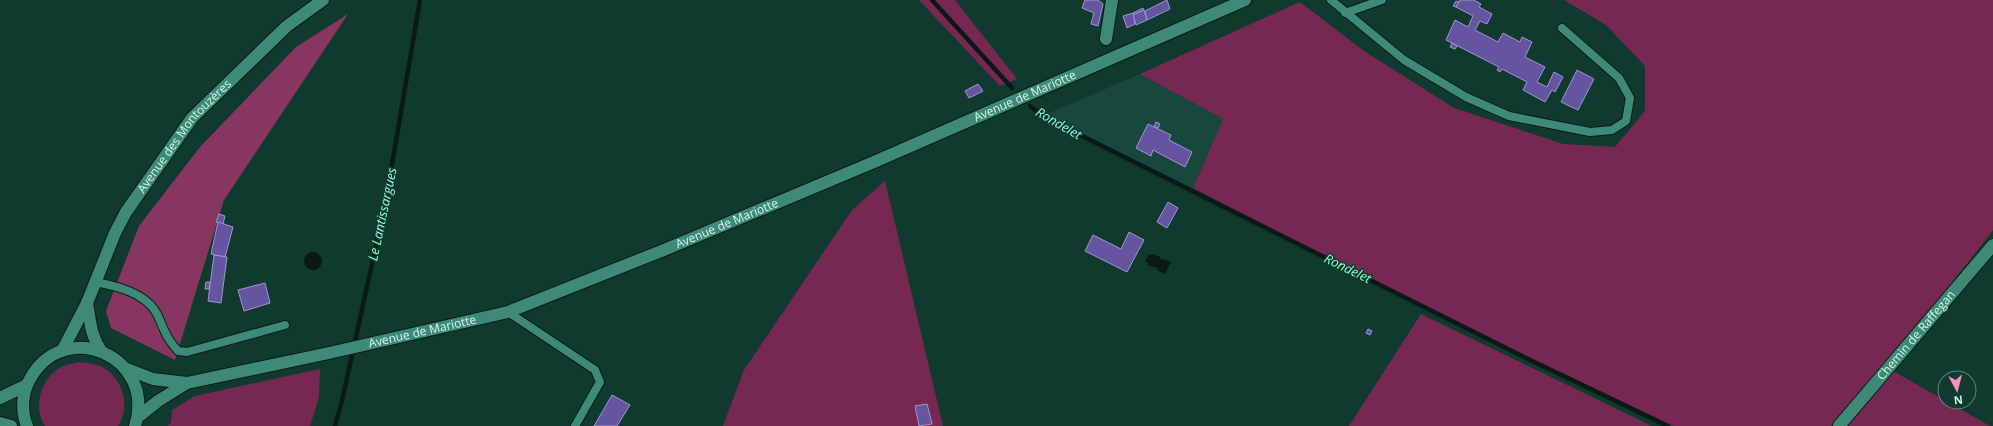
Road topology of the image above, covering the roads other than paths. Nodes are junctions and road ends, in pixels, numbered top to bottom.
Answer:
1 (323, 0) edge
2 (1112, 0) edge
3 (1245, 0) edge
4 (1331, 0) edge
5 (1382, 0) edge
6 (1345, 13) junction
7 (1562, 28) dead end
8 (1106, 39) dead end
9 (1993, 244) edge
10 (95, 282) junction
11 (87, 304) junction
12 (508, 312) junction
13 (285, 325) dead end
14 (62, 351) junction
15 (101, 351) junction
16 (127, 369) junction
17 (187, 383) junction
18 (26, 386) junction
19 (0, 398) edge
20 (137, 421) edge
21 (0, 423) edge
22 (11, 426) edge
23 (27, 426) edge
24 (575, 426) edge
25 (1839, 426) edge

1 - 10 main road, Avenue des Montouzères
2 - 8 main road
3 - 12 main road, Avenue de Mariotte
4 - 6 lane
5 - 6 lane
6 - 7 lane
9 - 25 main road, Chemin de Raffegan
10 - 11 main road, Avenue des Montouzères
10 - 13 lane
11 - 14 main road, Avenue des Montouzères
11 - 15 main road, Avenue des Montouzères
12 - 17 main road, Avenue de Mariotte
12 - 24 lane
14 - 15 main road
14 - 18 main road
15 - 16 main road
16 - 17 main road, Avenue de Mariotte
16 - 20 main road
17 - 20 main road, Avenue de Mariotte
18 - 19 main road
18 - 23 main road
21 - 22 main road

